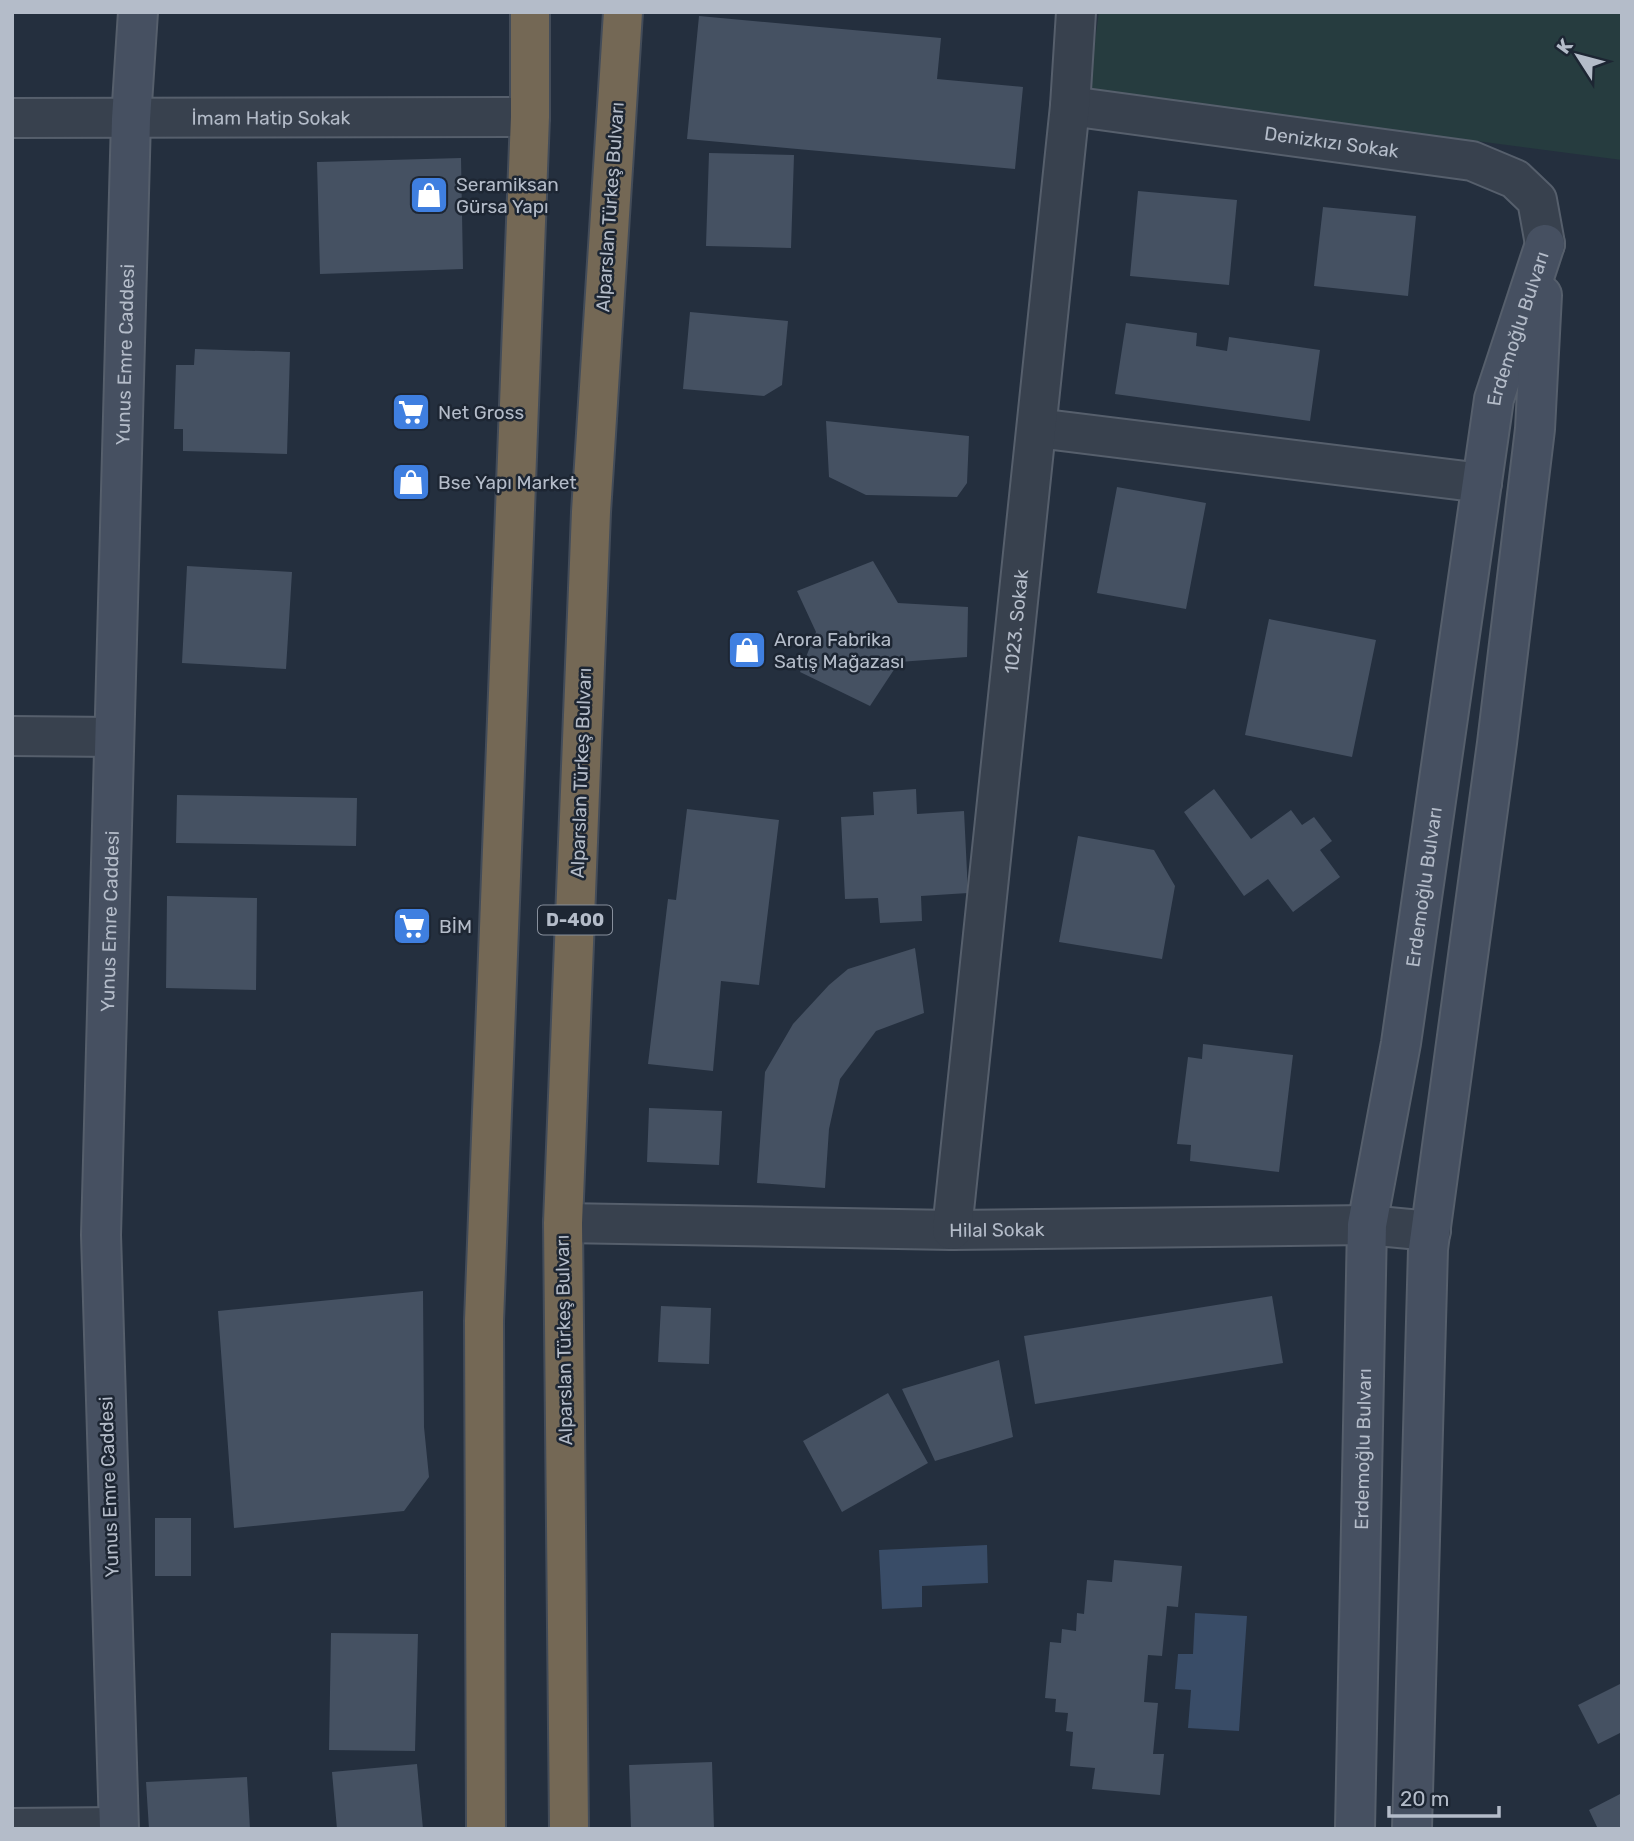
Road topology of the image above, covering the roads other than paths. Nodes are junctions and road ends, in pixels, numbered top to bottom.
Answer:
1 (138, 12) edge
2 (530, 12) edge
3 (623, 12) edge
4 (1076, 12) edge
5 (1070, 106) junction
6 (530, 117) junction
7 (12, 118) edge
8 (131, 119) junction
9 (1545, 244) junction
10 (1037, 428) junction
11 (1482, 483) junction
12 (12, 736) edge
13 (114, 737) junction
14 (563, 1223) junction
15 (1367, 1225) junction
16 (952, 1230) junction
17 (1431, 1231) junction
18 (12, 1828) edge
19 (119, 1828) edge
20 (486, 1829) edge
21 (569, 1829) edge
22 (1355, 1829) edge
23 (1412, 1829) edge

1 - 8 street, Yunus Emre Caddesi
2 - 6 highway
3 - 14 highway, Alparslan Türkeş Bulvarı / D-400
4 - 5 street, 1023. Sokak
5 - 9 street, Denizkızı Sokak
5 - 10 street, 1023. Sokak
6 - 8 street, İmam Hatip Sokak
6 - 20 highway
7 - 8 street, İmam Hatip Sokak
8 - 13 street, Yunus Emre Caddesi
9 - 11 street, Erdemoğlu Bulvarı
9 - 17 street, Erdemoğlu Bulvarı
10 - 11 street
10 - 16 street, 1023. Sokak
11 - 15 street, Erdemoğlu Bulvarı
12 - 13 street
13 - 19 street, Yunus Emre Caddesi
14 - 16 street, Hilal Sokak
14 - 21 highway, Alparslan Türkeş Bulvarı / D-400
15 - 16 street, Hilal Sokak
15 - 17 street, Hilal Sokak
15 - 22 street, Erdemoğlu Bulvarı
17 - 23 street, Erdemoğlu Bulvarı
18 - 19 street

